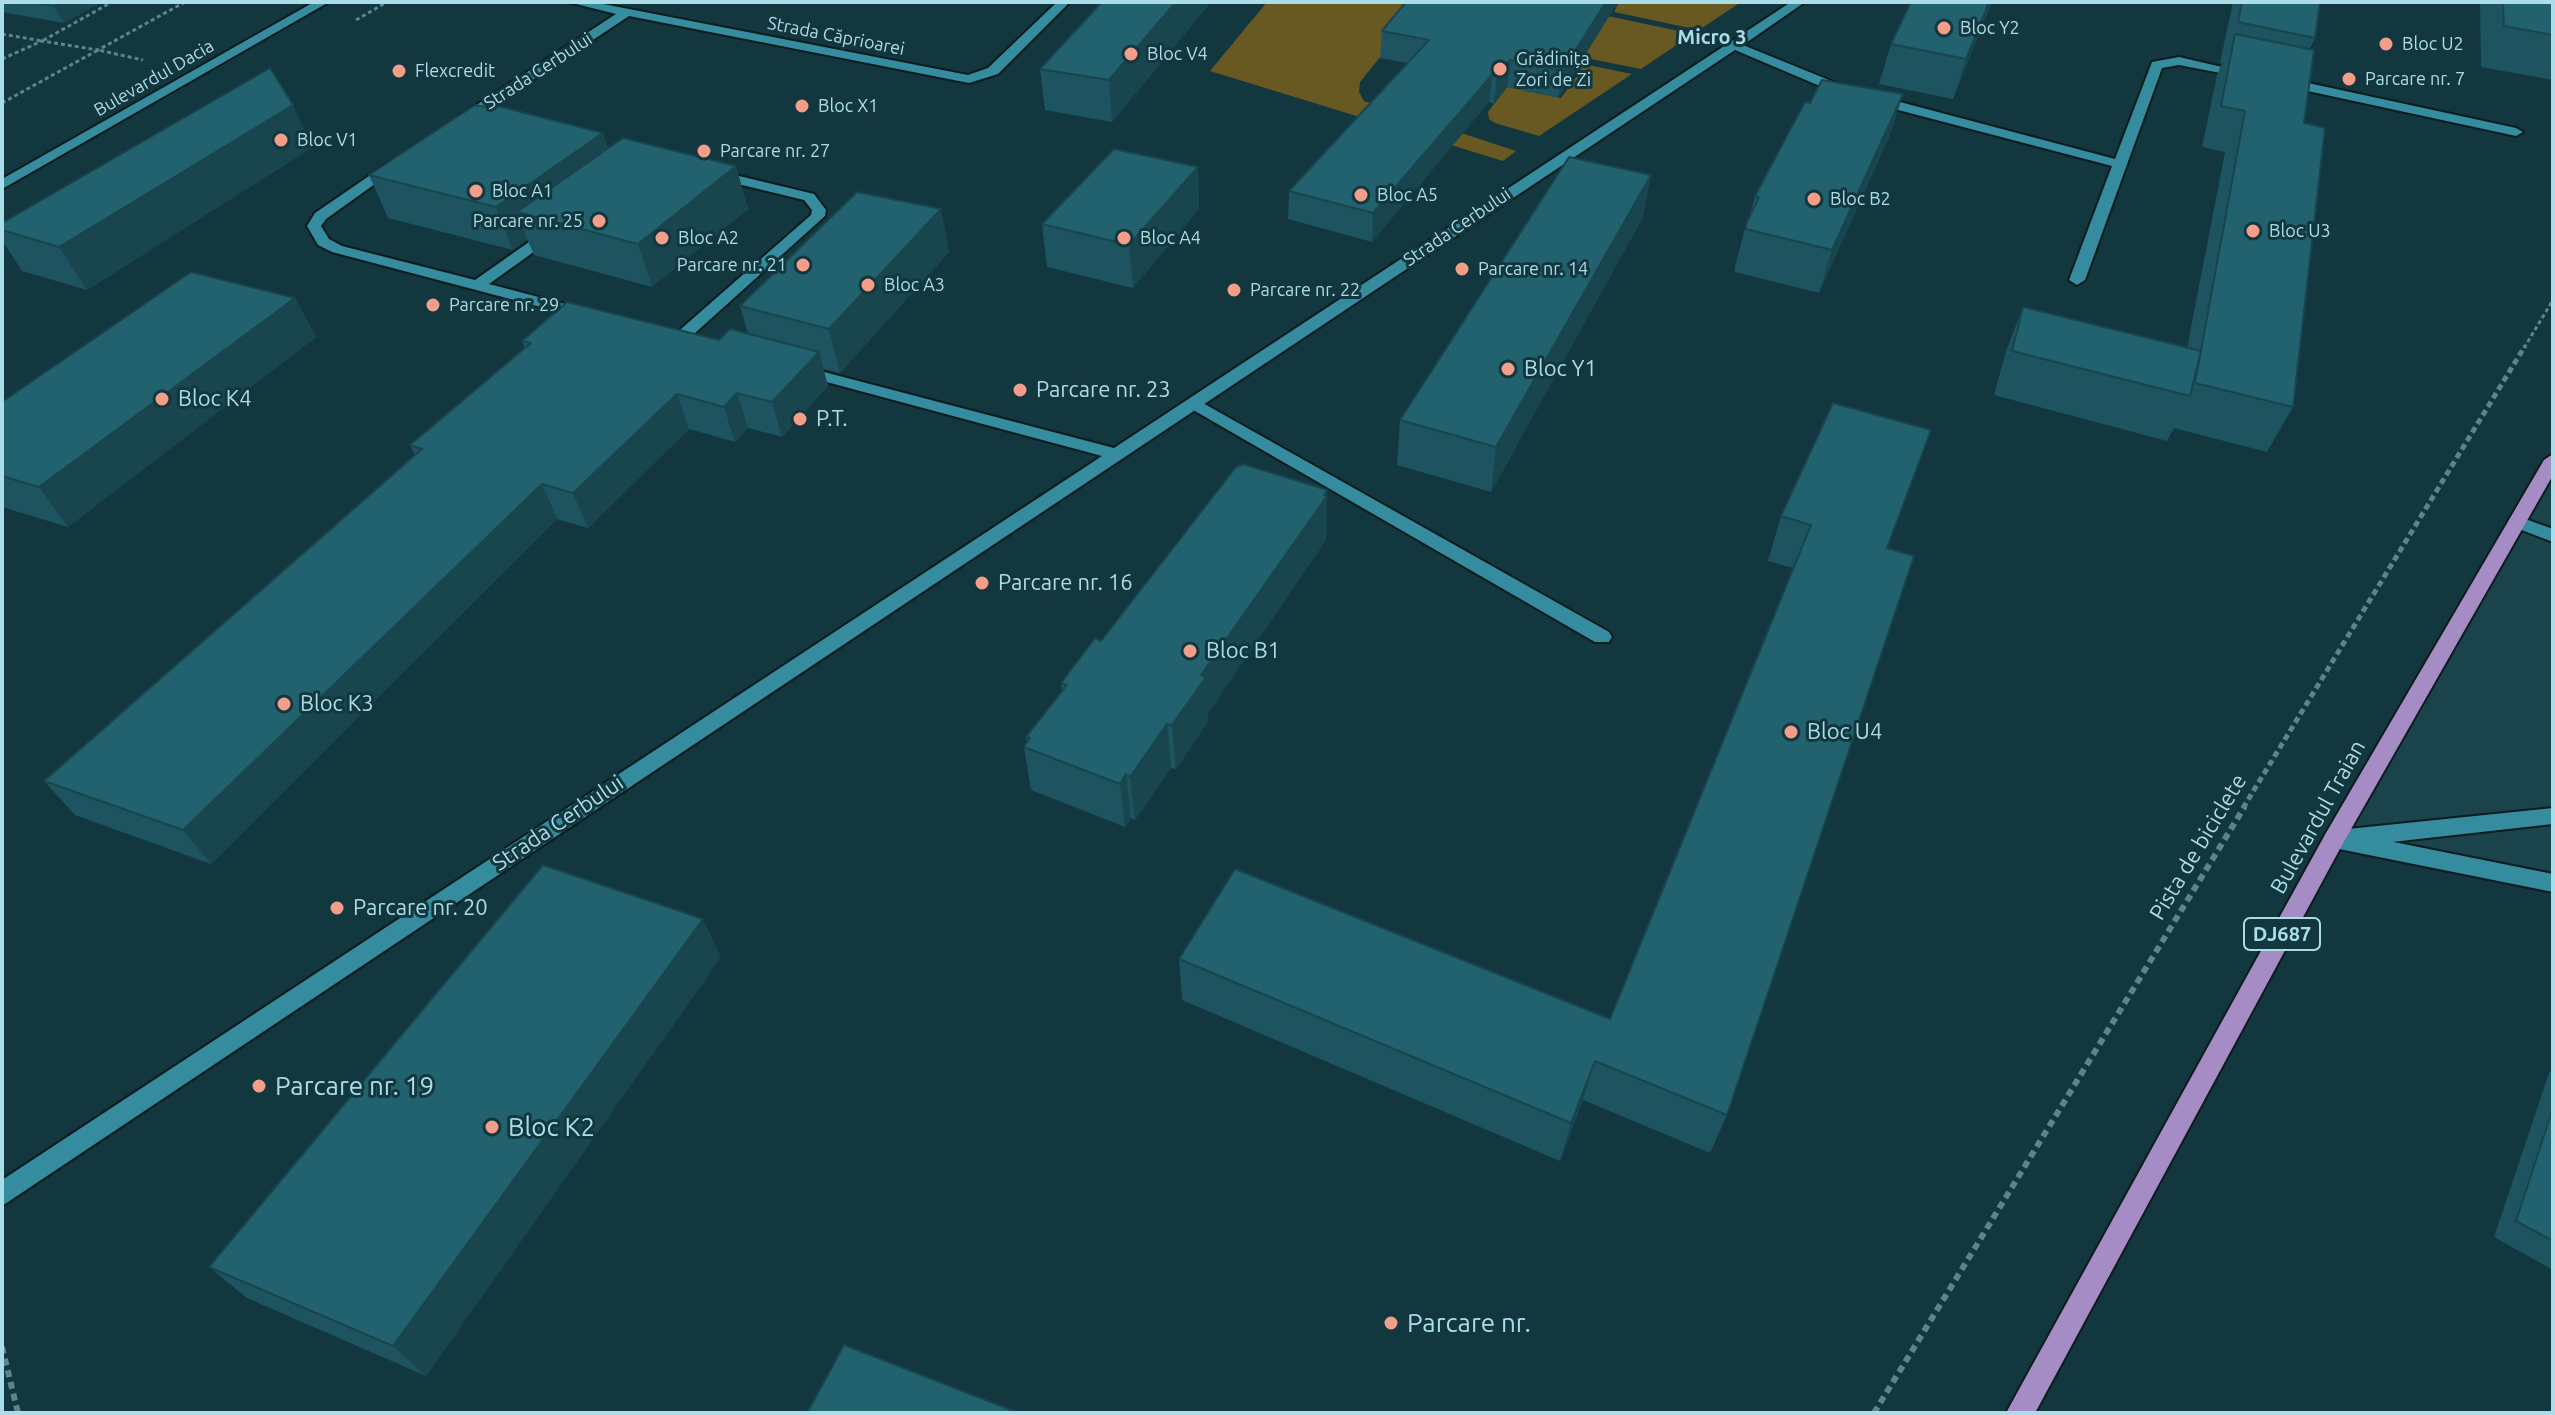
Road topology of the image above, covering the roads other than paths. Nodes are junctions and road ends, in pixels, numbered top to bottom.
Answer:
1 (323, 2) edge
2 (574, 2) edge
3 (1064, 2) edge
4 (1799, 2) edge
5 (627, 12) junction
6 (1736, 46) junction
7 (2255, 76) edge
8 (2270, 79) edge
9 (2516, 132) dead end
10 (444, 133) edge
11 (406, 158) edge
12 (2120, 164) junction
13 (694, 170) edge
14 (2, 185) edge
15 (564, 223) edge
16 (2077, 280) dead end
17 (477, 286) junction
18 (607, 320) edge
19 (679, 339) edge
20 (784, 366) edge
21 (1194, 403) junction
22 (1116, 454) junction
23 (2553, 460) edge
24 (2517, 522) junction
25 (2553, 536) edge
26 (1602, 637) dead end
27 (2553, 816) edge
28 (2334, 839) junction
29 (2553, 883) edge
30 (2, 1194) edge
31 (2020, 1413) edge

1 - 14 street, Bulevardul Dacia
2 - 5 street, Strada Căprioarei
3 - 5 street, Strada Căprioarei
4 - 6 street, Strada Cerbului
5 - 10 street, Strada Cerbului
6 - 12 street
6 - 21 street, Strada Cerbului
7 - 12 street
8 - 9 street
11 - 17 street
12 - 16 street
13 - 19 street
15 - 17 street
17 - 18 street
20 - 22 street
21 - 22 street, Strada Cerbului
21 - 26 street
22 - 30 street, Strada Cerbului
23 - 24 main road, Bulevardul Traian / DJ687
24 - 25 street
24 - 28 main road, Bulevardul Traian / DJ687
27 - 28 street
28 - 29 street
28 - 31 main road, Bulevardul Traian / DJ687

